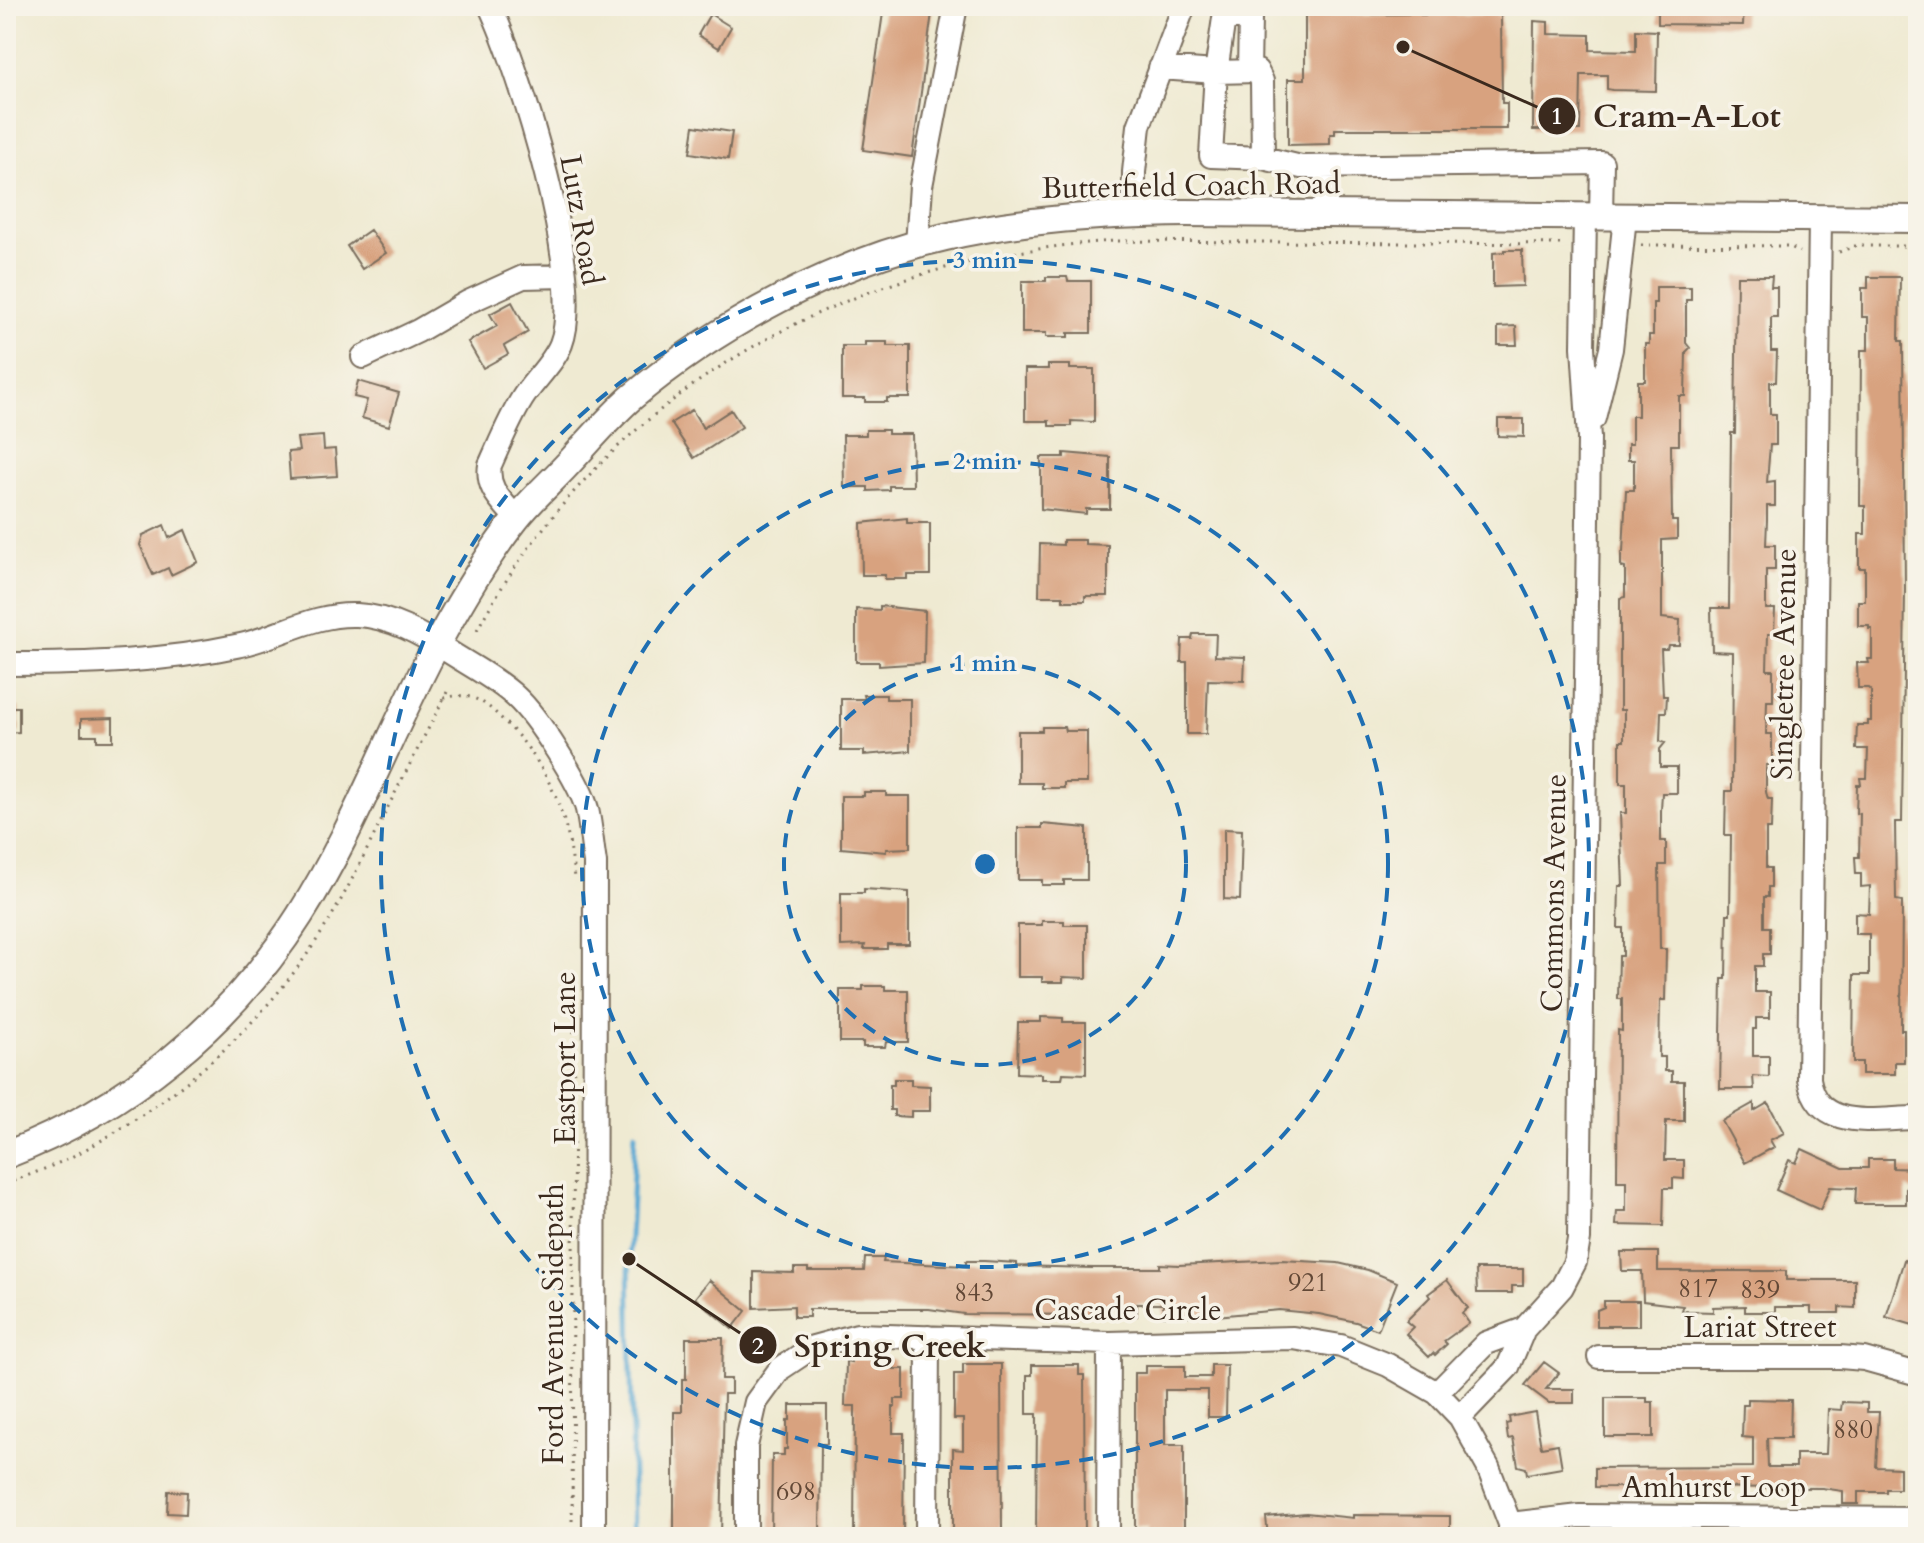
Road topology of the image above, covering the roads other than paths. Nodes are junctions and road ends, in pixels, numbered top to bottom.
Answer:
1 (490, 6) edge
2 (956, 6) edge
3 (1184, 6) edge
4 (1160, 68) junction
5 (1249, 71) junction
6 (1216, 72) junction
7 (1263, 158) junction
8 (1326, 167) junction
9 (1134, 214) junction
10 (1326, 214) junction
11 (1604, 216) junction
12 (1820, 218) junction
13 (1918, 219) edge
14 (917, 245) junction
15 (564, 276) junction
16 (363, 357) dead end
17 (1589, 438) junction
18 (516, 518) junction
19 (437, 644) junction
20 (6, 664) edge
21 (1918, 1118) edge
22 (6, 1155) edge
23 (1524, 1329) junction
24 (928, 1337) junction
25 (1109, 1343) junction
26 (1599, 1357) dead end
27 (1918, 1374) edge
28 (1437, 1393) junction
29 (1460, 1417) junction
30 (1918, 1519) edge
31 (1696, 1527) edge
32 (1510, 1531) edge
33 (594, 1537) edge
34 (746, 1537) edge
35 (927, 1537) edge
36 (1108, 1537) edge

1 - 15 street, Lutz Road
2 - 14 street
3 - 4 street
4 - 6 street
4 - 9 street
5 - 6 street
5 - 6 street
5 - 7 street
6 - 7 street
7 - 8 street
8 - 10 street
8 - 11 street
9 - 10 main road, Butterfield Coach Road
9 - 14 main road, Butterfield Coach Road
10 - 11 main road, Butterfield Coach Road
11 - 12 main road, Butterfield Coach Road
11 - 17 street, Commons Avenue
11 - 17 street, Commons Avenue
12 - 13 main road, Butterfield Coach Road
12 - 21 street, Singletree Avenue
14 - 18 main road, Butterfield Coach Road
15 - 16 street
15 - 18 street, Lutz Road
17 - 23 street, Commons Avenue
18 - 19 main road, Butterfield Coach Road
19 - 20 street
19 - 22 main road, Butterfield Coach Road
19 - 33 street, Eastport Lane
23 - 28 street, Commons Avenue
23 - 29 street, Commons Avenue
24 - 25 street, Cascade Circle
24 - 34 street, Cascade Circle
24 - 35 street
25 - 28 street, Cascade Circle
25 - 36 street
26 - 27 street, Lariat Street
28 - 29 street, Cascade Circle
29 - 32 street, Cascade Circle
30 - 31 street, Amhurst Loop
31 - 32 street, Amhurst Loop

